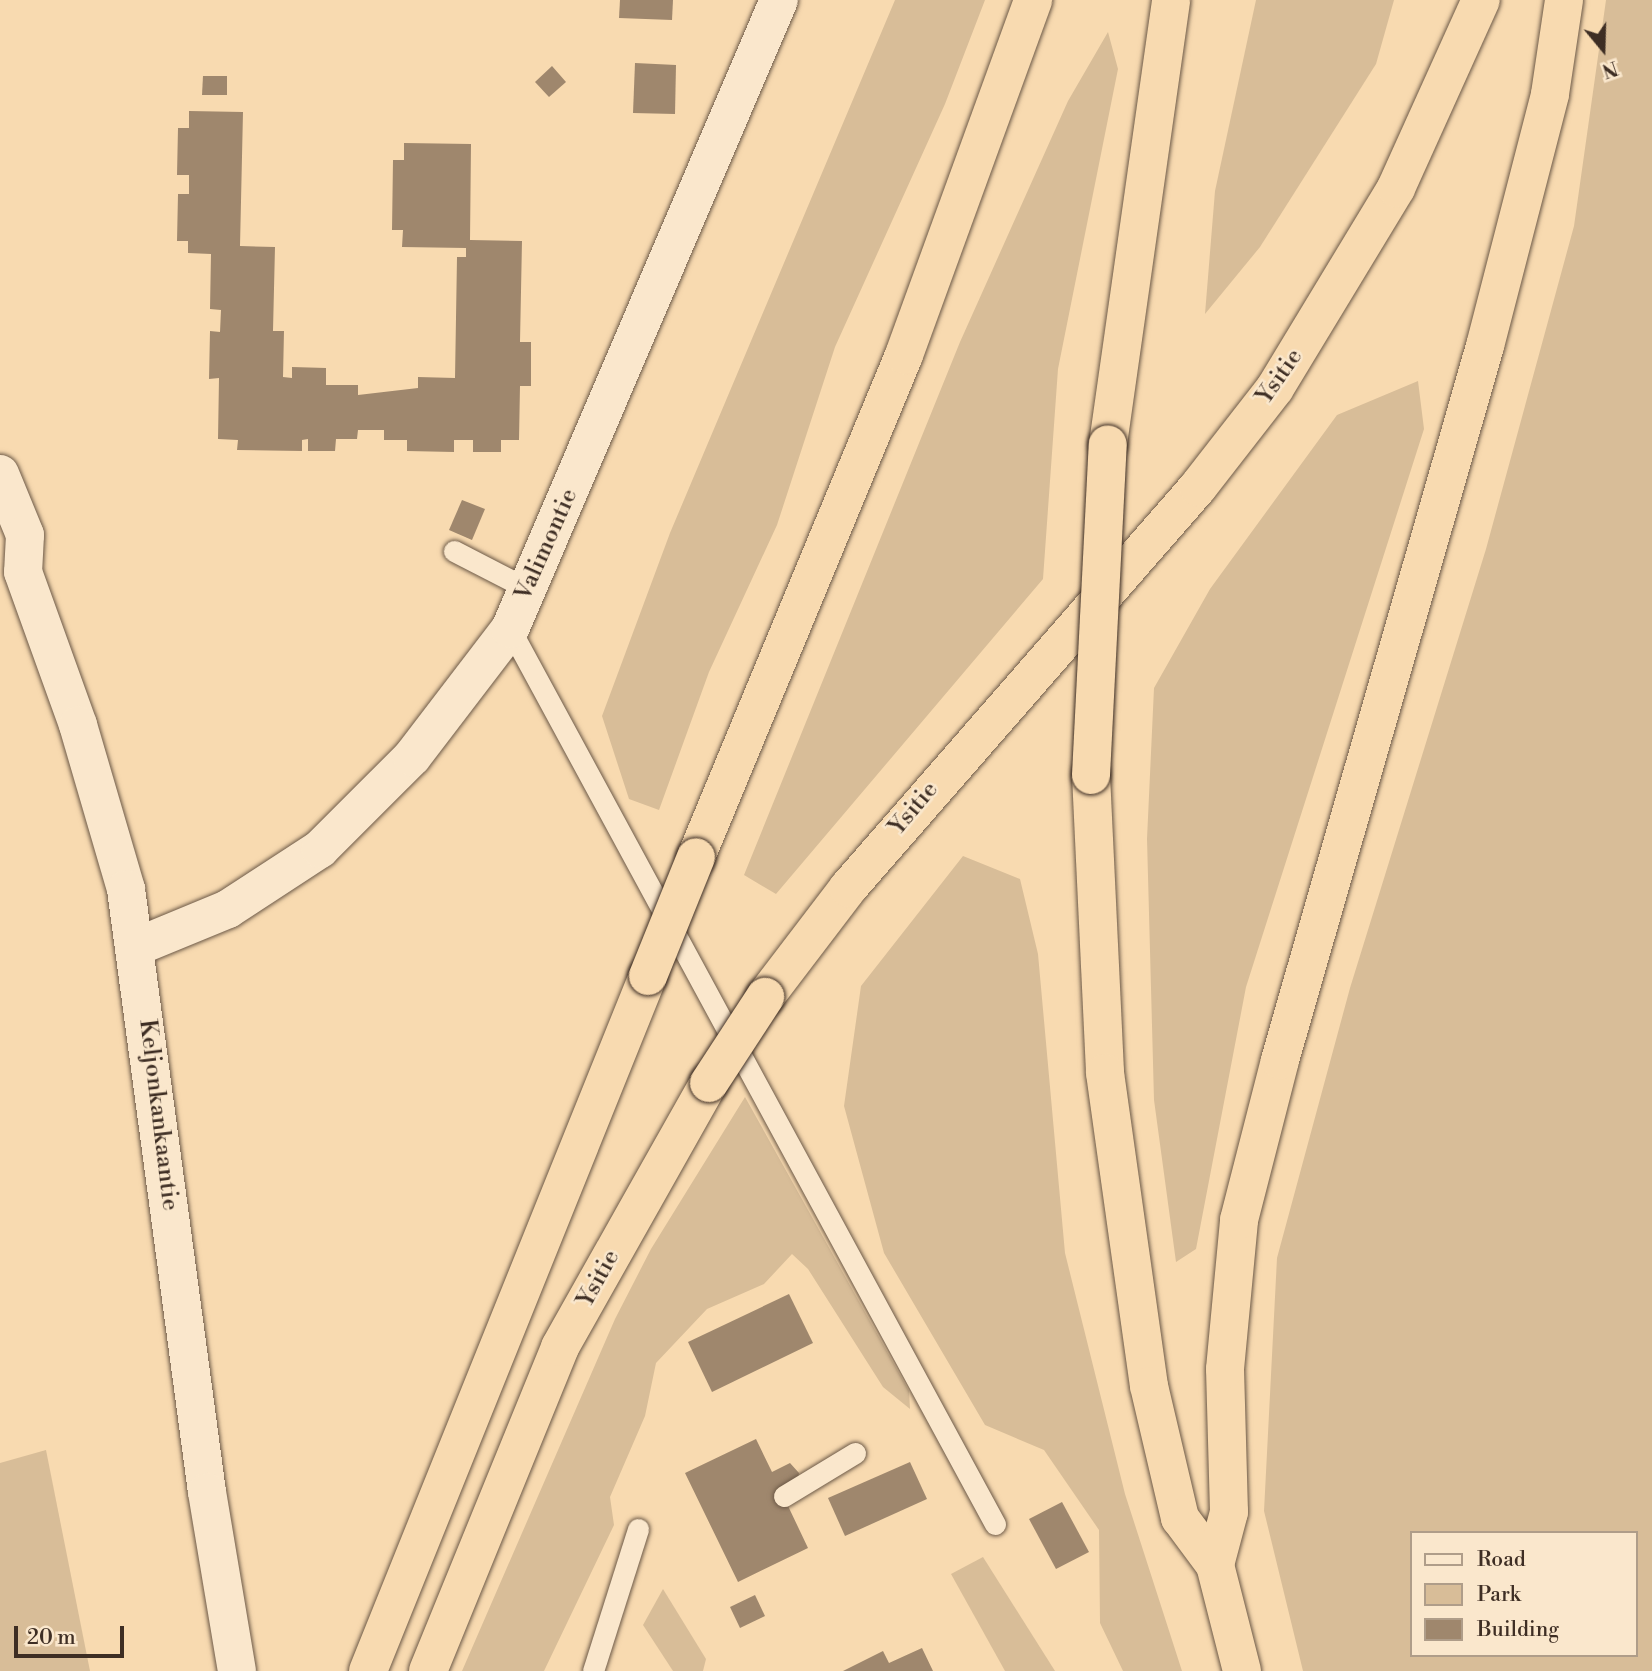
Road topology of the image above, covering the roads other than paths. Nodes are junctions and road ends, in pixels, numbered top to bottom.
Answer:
1 (779, 0) edge
2 (1033, 0) edge
3 (1171, 0) edge
4 (1481, 0) edge
5 (1563, 0) edge
6 (0, 474) edge
7 (454, 551) dead end
8 (12, 562) edge
9 (528, 589) junction
10 (510, 629) junction
11 (136, 947) junction
12 (855, 1453) dead end
13 (784, 1496) dead end
14 (995, 1524) dead end
15 (638, 1529) dead end
16 (1215, 1564) junction
17 (237, 1671) edge
18 (368, 1671) edge
19 (428, 1671) edge
20 (593, 1671) edge
21 (1242, 1671) edge

1 - 9 main road, Valimontie
2 - 18 highway, bridge
3 - 16 highway, bridge
4 - 19 highway, Ysitie, bridge
5 - 16 highway
6 - 8 main road, Keljonkankaantie
7 - 9 lane
8 - 11 main road, Keljonkankaantie
9 - 10 main road, Valimontie
10 - 11 main road, Valimontie
10 - 14 lane
11 - 17 main road, Keljonkankaantie
12 - 13 lane
15 - 20 lane
16 - 21 highway

